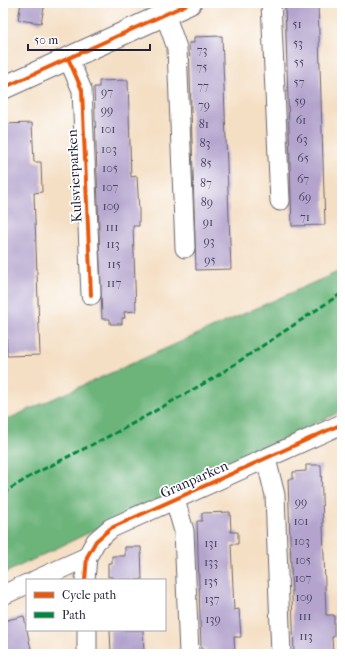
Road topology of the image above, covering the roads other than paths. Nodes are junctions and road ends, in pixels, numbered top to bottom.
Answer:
1 (190, 3) edge
2 (271, 3) edge
3 (165, 14) junction
4 (68, 58) junction
5 (3, 88) edge
6 (280, 202) dead end
7 (185, 248) dead end
8 (91, 295) dead end
9 (342, 424) edge
10 (266, 459) junction
11 (175, 500) junction
12 (87, 557) junction
13 (38, 579) edge
14 (85, 579) edge
15 (26, 584) edge
16 (3, 595) edge
17 (87, 631) edge
18 (87, 654) edge
19 (189, 654) edge
20 (281, 654) edge

1 - 3 street
2 - 6 street
3 - 4 street
3 - 7 street
4 - 5 street
4 - 8 street, Kulsvierparken
9 - 10 street, Granparken
10 - 11 street, Granparken
10 - 20 street
11 - 12 street, Granparken
11 - 19 street, Granparken
12 - 13 street
12 - 14 street, Granparken
15 - 16 street
17 - 18 street

